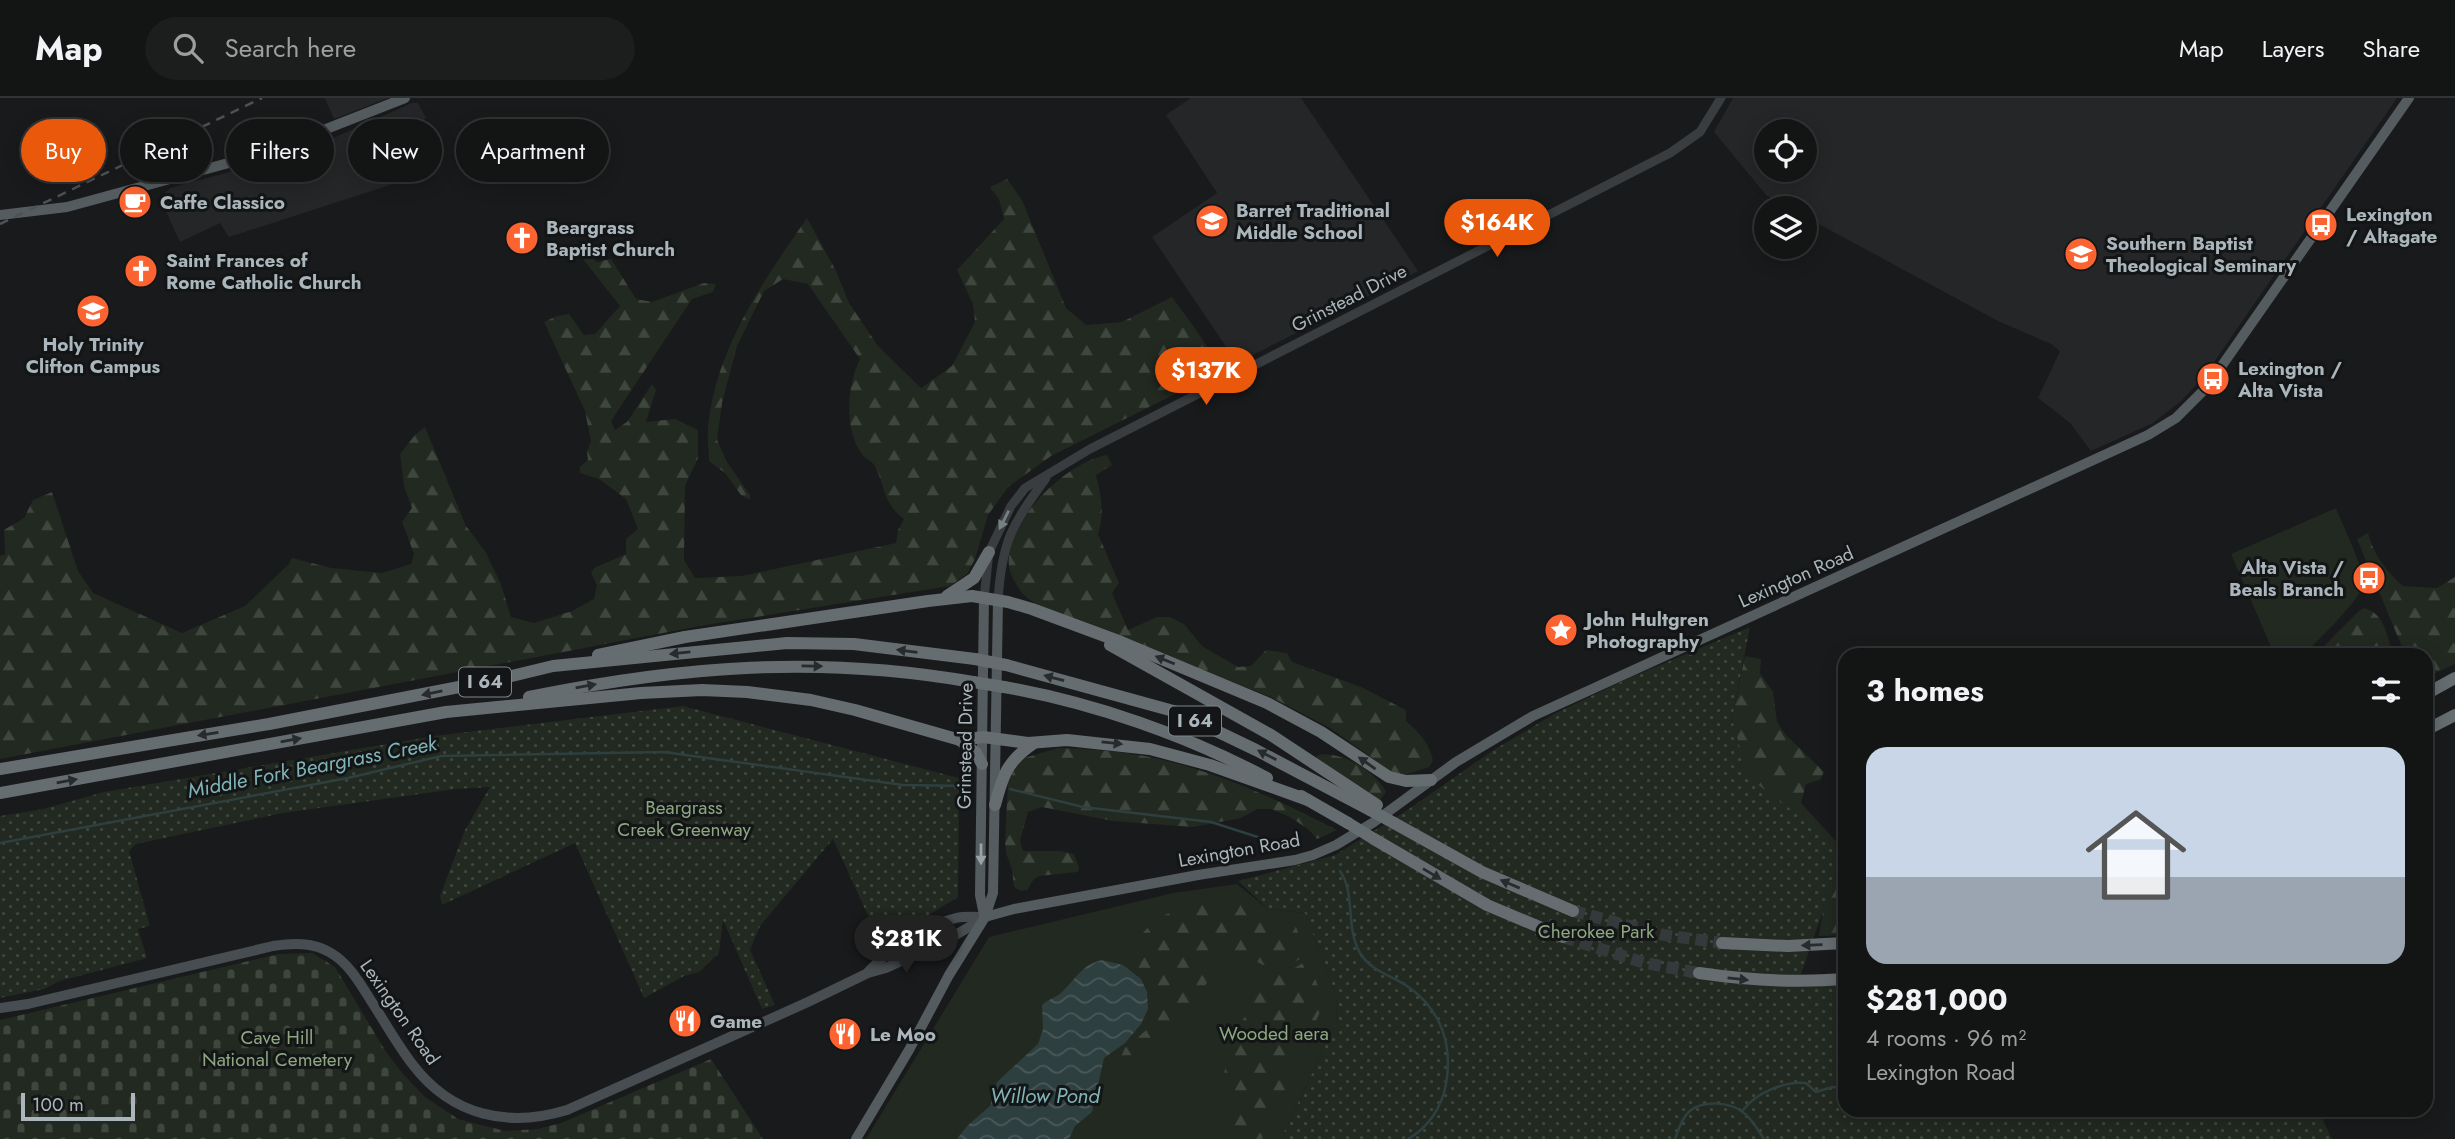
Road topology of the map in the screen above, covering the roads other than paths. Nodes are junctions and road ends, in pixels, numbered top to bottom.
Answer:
1 (405, 98) edge
2 (1721, 98) edge
3 (2409, 98) edge
4 (0, 215) edge
5 (1051, 472) junction
6 (989, 552) junction
7 (939, 599) junction
8 (991, 599) junction
9 (1083, 629) junction
10 (553, 666) junction
11 (2455, 678) edge
12 (2433, 690) edge
13 (471, 709) junction
14 (2455, 715) edge
15 (2433, 726) edge
16 (989, 738) junction
17 (960, 740) junction
18 (1035, 742) junction
19 (982, 764) junction
20 (0, 769) edge
21 (1430, 780) junction
22 (0, 793) edge
23 (1308, 800) junction
24 (995, 805) junction
25 (1373, 807) junction
26 (1573, 911) tunnel mouth
27 (985, 918) junction
28 (1563, 937) tunnel mouth
29 (1722, 943) tunnel mouth
30 (1838, 943) edge
31 (868, 973) junction
32 (1699, 973) tunnel mouth
33 (1838, 979) edge
34 (0, 1008) edge
35 (856, 1139) edge

1 - 4 main road
2 - 5 street, Grinstead Drive
3 - 21 main road, Lexington Road
5 -> 6 street, Grinstead Drive
5 - 8 street, Grinstead Drive
6 - 7 highway
6 - 8 street, Grinstead Drive
7 - 8 highway
7 - 10 highway
8 - 9 highway
8 - 16 main road, Grinstead Drive
21 -> 9 highway
9 - 25 highway
10 -> 20 highway, I 64
25 -> 10 highway, I 64, bridge
11 - 12 highway
13 - 17 highway
22 -> 13 highway, I 64
13 -> 23 highway, I 64, bridge
14 - 15 highway
16 - 17 highway
16 - 18 highway
16 - 19 main road, Grinstead Drive
16 - 24 main road, Grinstead Drive
17 - 19 highway
18 -> 23 highway
18 - 24 highway
19 -> 27 main road, Grinstead Drive
21 - 27 main road, Lexington Road
23 -> 28 highway, I 64, bridge
24 - 27 main road, Grinstead Drive
26 -> 25 highway, I 64, bridge
27 - 31 main road, Lexington Road
27 - 31 main road, Lexington Road
27 - 35 main road, Grinstead Drive
30 -> 29 highway
31 - 34 main road, Lexington Road
32 -> 33 highway

